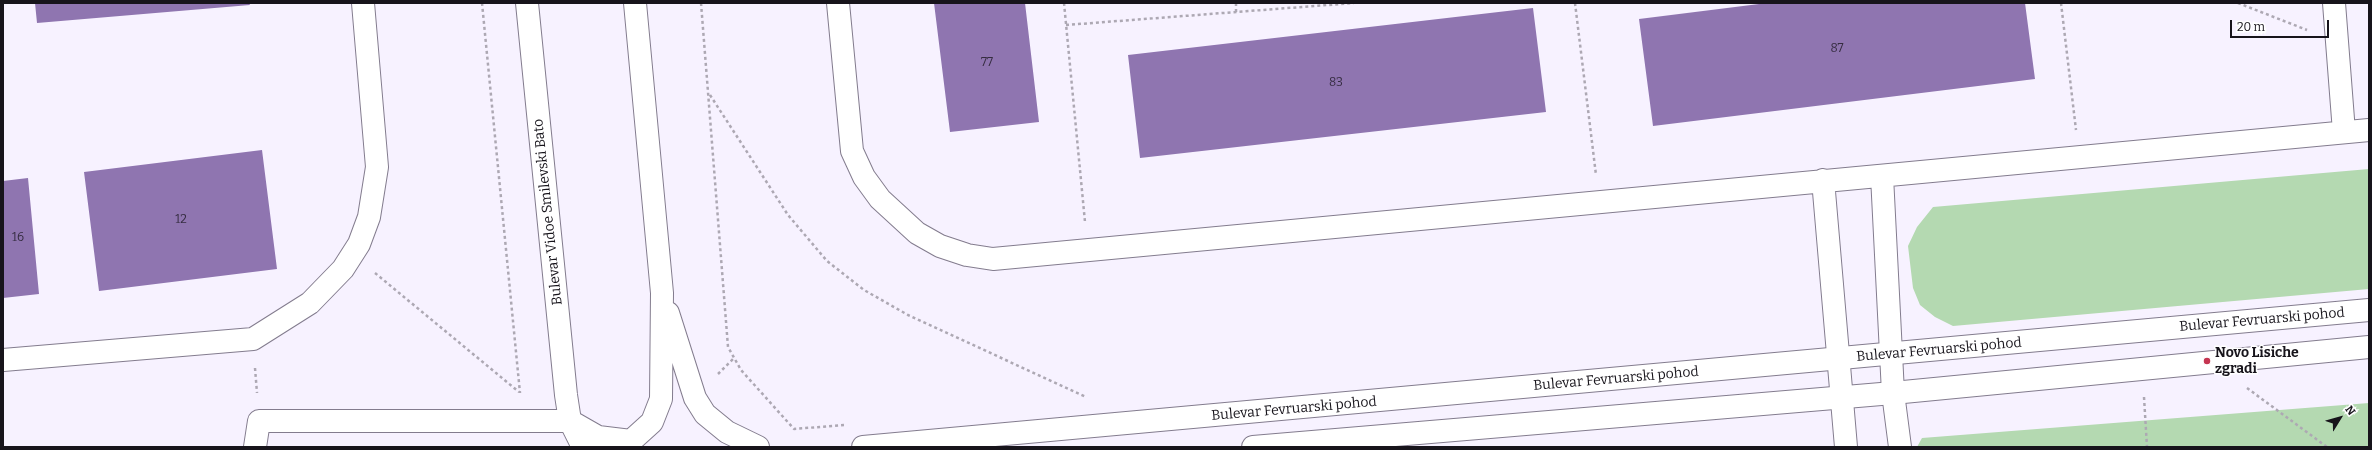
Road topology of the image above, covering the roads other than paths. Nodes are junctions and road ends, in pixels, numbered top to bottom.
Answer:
1 (363, 3) edge
2 (527, 3) edge
3 (635, 3) edge
4 (838, 3) edge
5 (2334, 3) edge
6 (2369, 130) edge
7 (2344, 132) junction
8 (1882, 176) junction
9 (1823, 180) junction
10 (662, 293) junction
11 (2369, 310) edge
12 (2369, 347) edge
13 (1892, 354) junction
14 (1837, 359) junction
15 (3, 360) edge
16 (1893, 393) junction
17 (1841, 396) junction
18 (570, 421) junction
19 (1338, 444) edge
20 (255, 447) edge
21 (583, 447) edge
22 (758, 447) edge
23 (864, 447) edge
24 (1253, 447) edge
25 (1846, 447) edge
26 (1900, 447) edge

1 - 15 street
2 - 18 street, Bulevar Vidoe Smilevski Bato
3 - 10 street
4 - 9 street
5 - 7 street
6 - 7 street
7 - 8 street
8 - 9 street
8 - 13 street
9 - 14 street
10 - 18 street
10 - 22 street
11 - 13 street, Bulevar Fevruarski pohod
12 - 16 street
13 - 14 street, Bulevar Fevruarski pohod
13 - 16 street
14 - 17 street
14 - 23 street, Bulevar Fevruarski pohod
16 - 17 street
16 - 26 street
17 - 19 street
17 - 25 street
18 - 20 street
18 - 21 street
19 - 24 street

